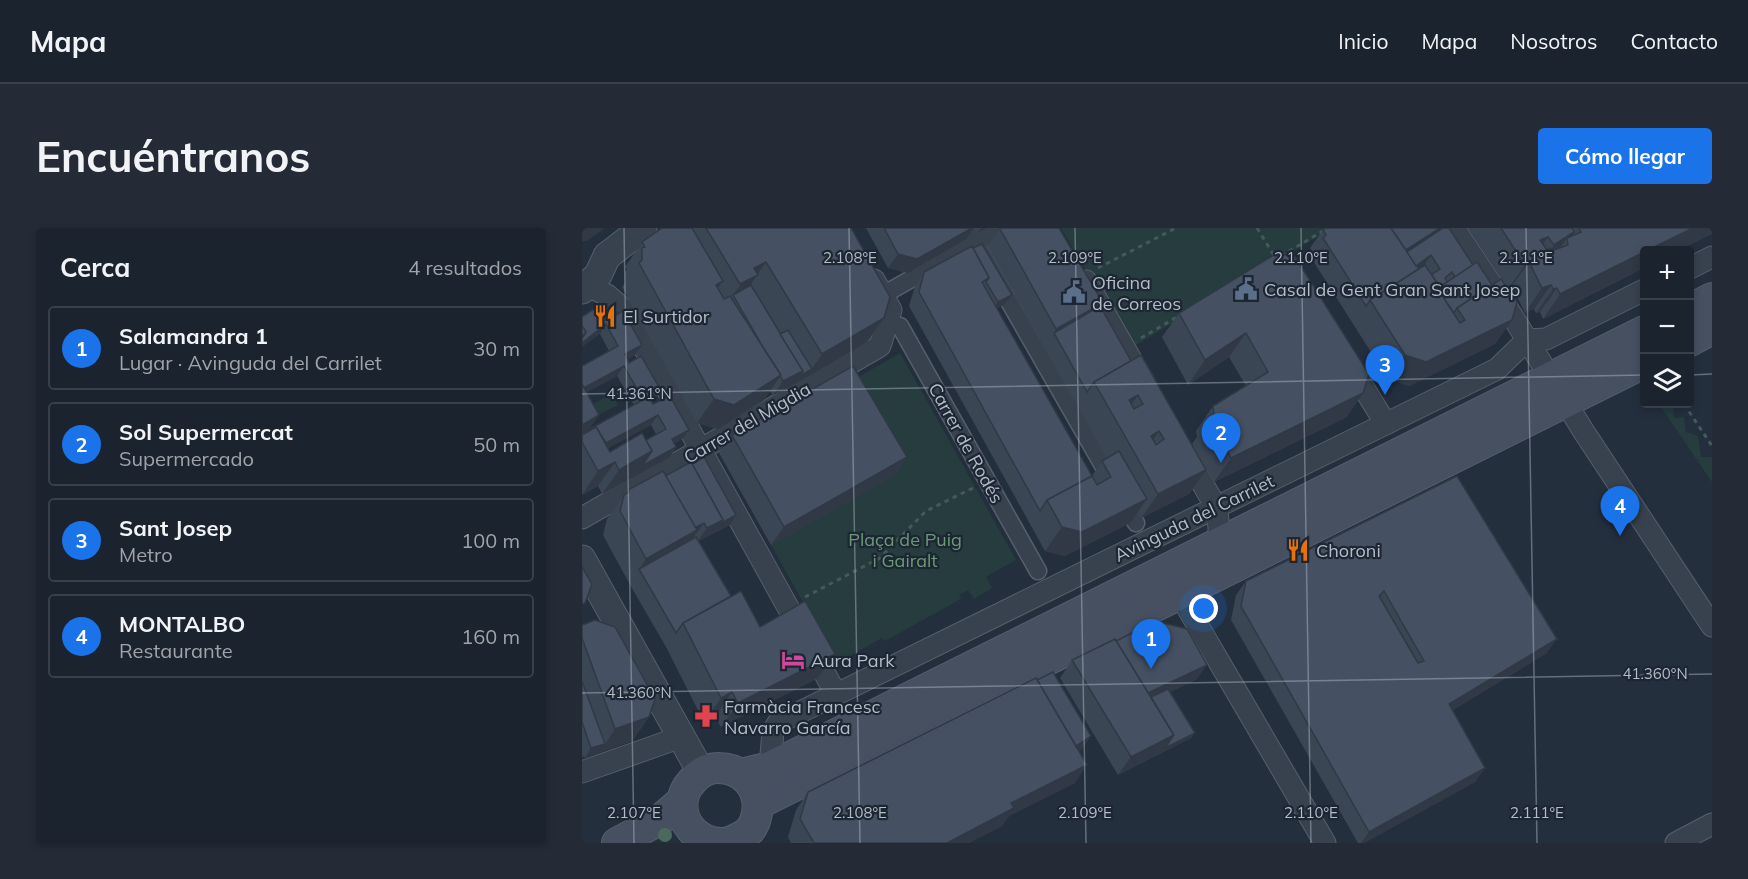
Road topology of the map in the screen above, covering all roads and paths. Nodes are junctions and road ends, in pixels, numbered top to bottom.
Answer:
1 (643, 228) edge
2 (1002, 228) edge
3 (1176, 228) edge
4 (1257, 228) edge
5 (1328, 228) edge
6 (1454, 228) edge
7 (969, 243) edge
8 (1712, 257) edge
9 (1276, 259) junction
10 (1271, 262) edge
11 (867, 266) edge
12 (1694, 266) edge
13 (1085, 270) joint
14 (590, 273) edge
15 (1640, 292) edge
16 (1712, 298) edge
17 (1694, 307) edge
18 (887, 309) junction
19 (1182, 314) edge
20 (1712, 329) edge
21 (1640, 334) edge
22 (1694, 338) edge
23 (1527, 340) junction
24 (1132, 344) dead end
25 (1342, 353) edge
26 (1640, 364) edge
27 (1558, 390) junction
28 (1154, 398) edge
29 (1687, 408) edge
30 (1386, 424) junction
31 (1177, 440) edge
32 (1712, 446) edge
33 (700, 450) junction
34 (987, 481) junction
35 (1216, 507) junction
36 (582, 518) edge
37 (1136, 523) edge
38 (1219, 544) junction
39 (582, 560) edge
40 (1038, 571) dead end
41 (1180, 595) junction
42 (806, 597) dead end
43 (1712, 626) edge
44 (836, 694) junction
45 (681, 737) junction
46 (770, 767) junction
47 (582, 772) edge
48 (701, 772) junction
49 (741, 774) junction
50 (682, 801) junction
51 (759, 822) edge
52 (1712, 824) edge
53 (706, 842) edge
54 (618, 843) edge
55 (1325, 843) edge
56 (1676, 843) edge

1 - 14 street
2 - 7 street
3 - 13 path
4 - 9 path
5 - 9 path
6 - 23 street
7 - 18 street
7 - 37 street
8 - 12 street
9 - 10 path
11 - 18 street, Carrer de Rodés
13 - 28 street
14 - 33 street
15 - 23 street
16 - 17 main road
18 - 33 street, Carrer del Migdia
18 - 34 street, Carrer de Rodés
19 - 24 path
20 - 22 main road
21 - 27 main road, Avinguda del Carrilet
23 - 27 street
23 - 30 street, Avinguda del Carrilet
25 - 30 street
26 - 27 main road, Avinguda del Carrilet
27 - 38 main road, Avinguda del Carrilet
27 - 41 main road, Avinguda del Carrilet
27 - 43 street
29 - 32 path
30 - 35 street, Avinguda del Carrilet
31 - 35 street
33 - 36 street, Carrer del Migdia
33 - 44 street
34 - 40 street, Carrer de Rodés
34 - 42 path
35 - 38 street
35 - 44 street, Avinguda del Carrilet
38 - 46 main road, Avinguda del Carrilet
39 - 45 street
41 - 51 main road, Avinguda del Carrilet
41 - 55 street
44 - 46 street, Avinguda del Carrilet
45 - 47 street
45 - 48 street
46 - 49 main road, Avinguda del Carrilet
48 - 49 main road
48 - 50 main road
49 - 51 main road
50 - 53 main road
50 - 54 main road
51 - 53 main road
52 - 56 street

